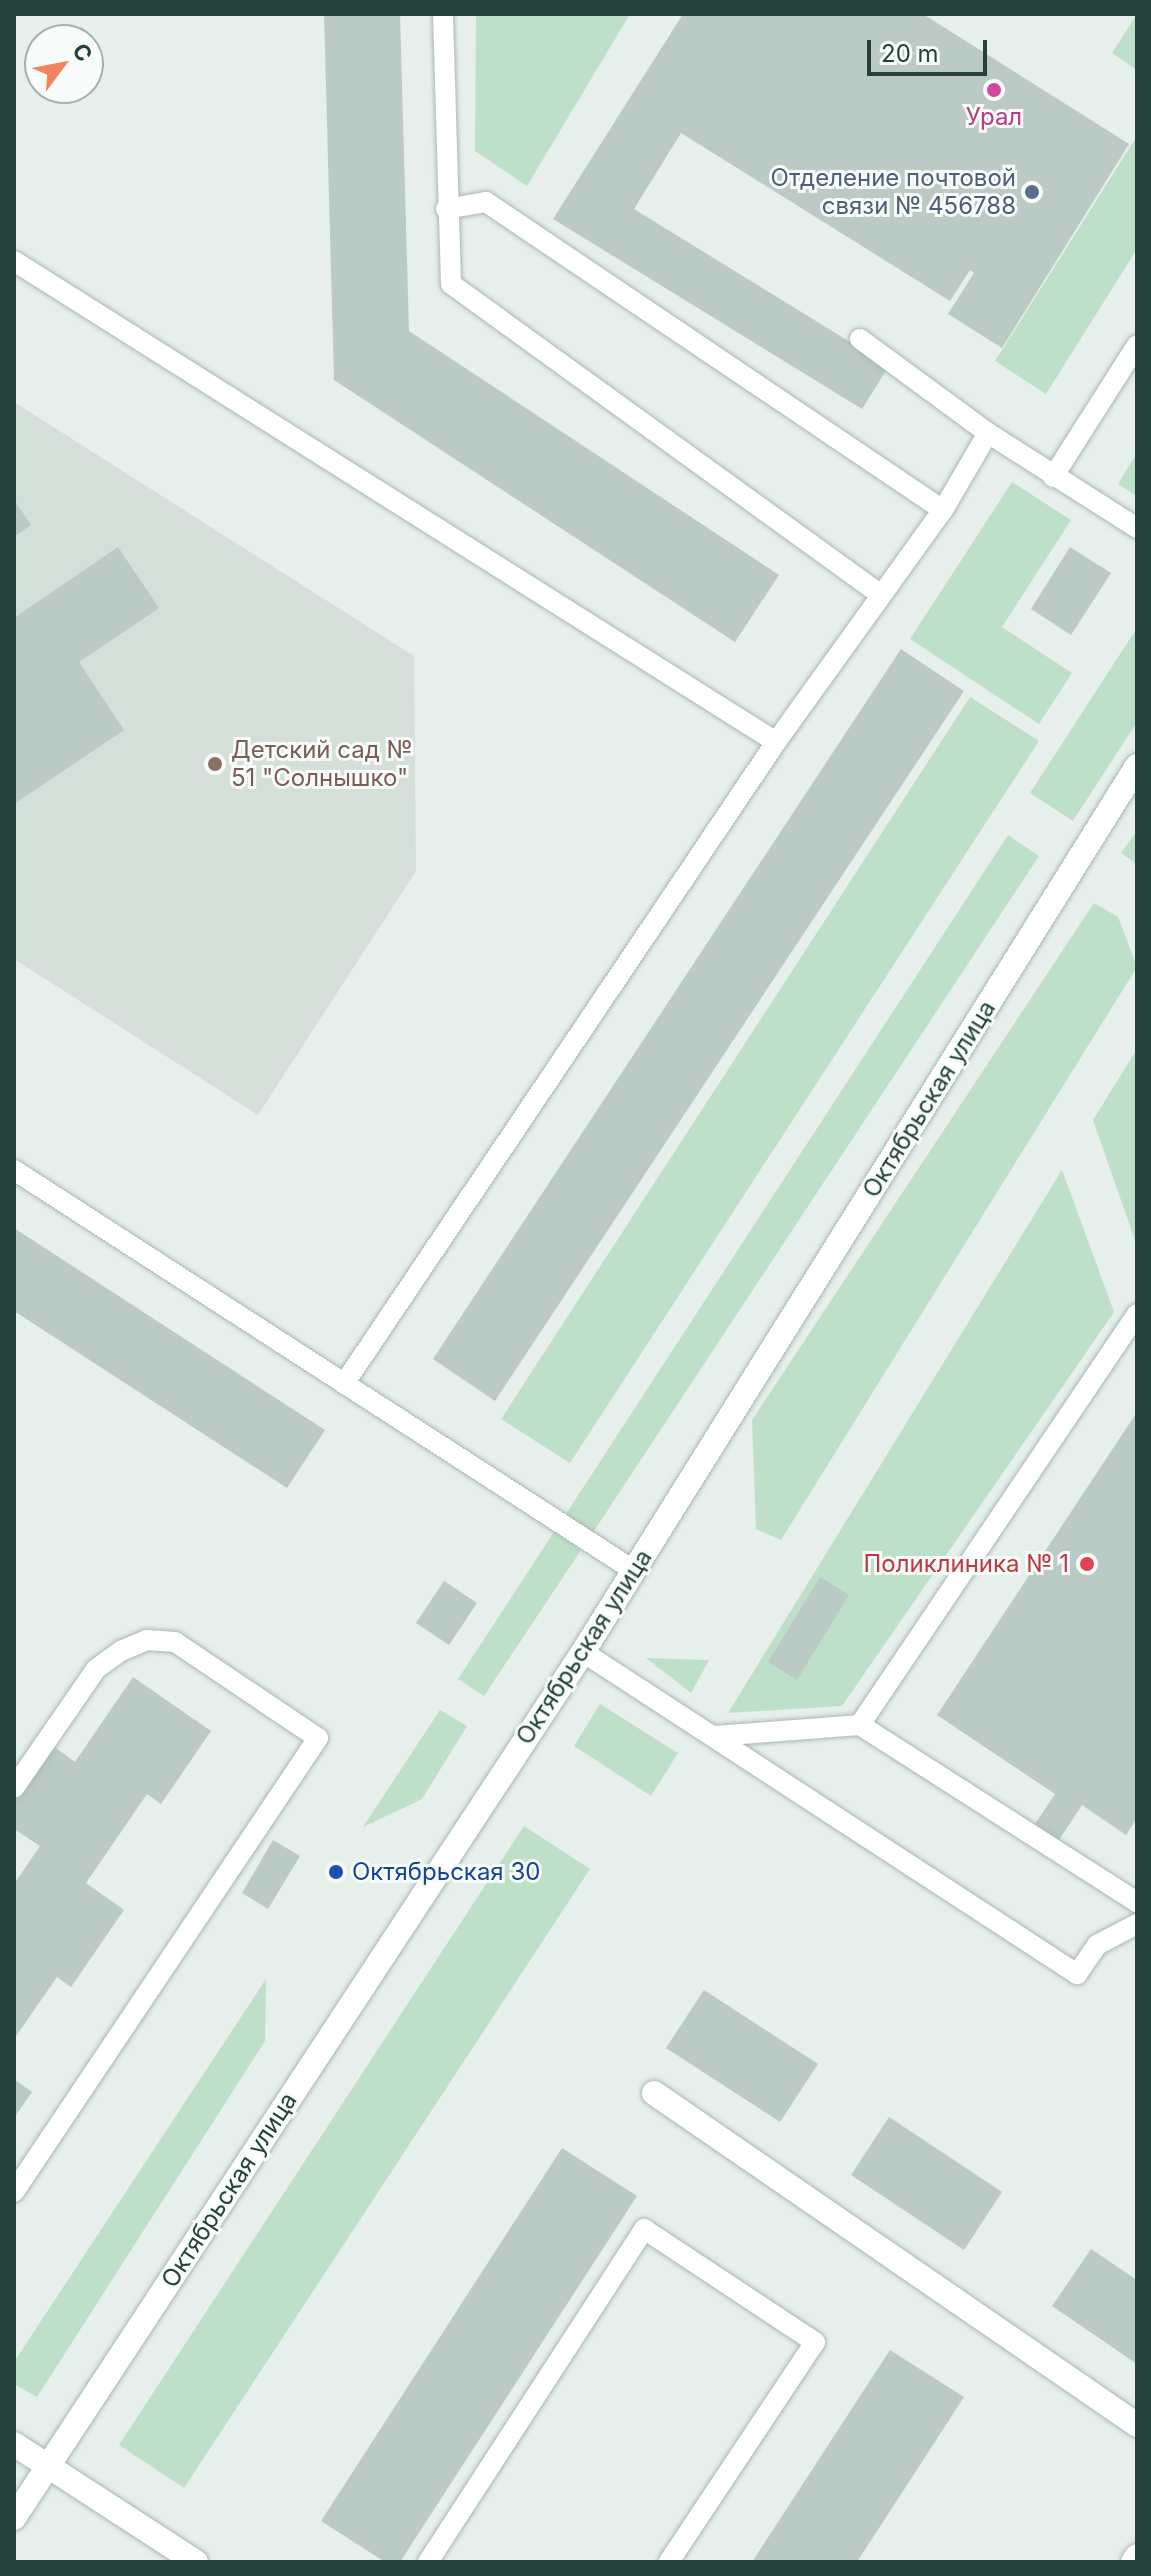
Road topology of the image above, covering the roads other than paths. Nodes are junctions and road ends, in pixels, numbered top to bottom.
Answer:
1 (443, 14) edge
2 (446, 209) junction
3 (14, 261) edge
4 (860, 339) dead end
5 (1137, 345) edge
6 (988, 433) junction
7 (1053, 477) junction
8 (943, 510) junction
9 (1137, 528) edge
10 (881, 595) junction
11 (776, 742) junction
12 (1133, 779) edge
13 (14, 1170) edge
14 (1137, 1314) edge
15 (344, 1384) junction
16 (633, 1570) junction
17 (583, 1652) junction
18 (860, 1725) junction
19 (714, 1736) junction
20 (14, 1788) edge
21 (1137, 1902) edge
22 (1137, 1924) edge
23 (654, 2093) dead end
24 (14, 2192) edge
25 (1137, 2425) edge
26 (14, 2444) edge
27 (49, 2465) junction
28 (14, 2518) edge
29 (1137, 2556) edge
30 (196, 2562) edge
31 (428, 2562) edge
32 (669, 2562) edge
33 (1133, 2562) edge

1 - 2 lane
2 - 8 lane
2 - 10 lane
3 - 11 lane
4 - 6 lane
5 - 7 lane
6 - 7 lane
6 - 8 lane
7 - 9 lane
8 - 10 lane
10 - 11 lane
11 - 15 lane
12 - 16 street, Октябрьская улица
13 - 15 lane
14 - 18 lane
15 - 16 lane
16 - 17 street, Октябрьская улица
17 - 19 lane
17 - 27 street, Октябрьская улица
18 - 19 lane
18 - 21 lane
19 - 22 lane
20 - 24 lane
23 - 25 street
26 - 27 street
27 - 28 street, Октябрьская улица
27 - 30 street
29 - 33 street
31 - 32 lane

